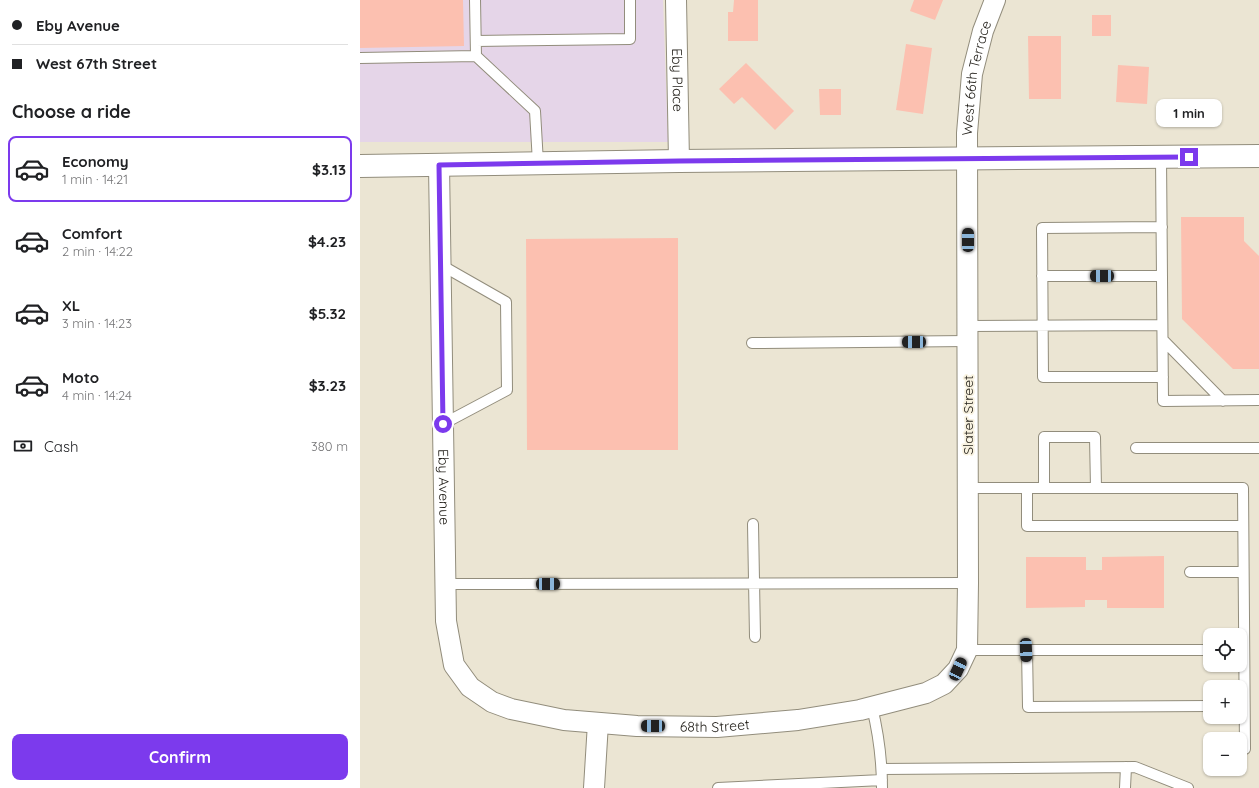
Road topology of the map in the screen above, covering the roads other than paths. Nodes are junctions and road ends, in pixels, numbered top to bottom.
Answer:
1 (475, 0) edge
2 (630, 0) edge
3 (676, 0) edge
4 (995, 0) edge
5 (476, 41) junction
6 (476, 56) junction
7 (360, 58) edge
8 (1259, 156) edge
9 (1161, 157) junction
10 (968, 159) junction
11 (679, 161) junction
12 (538, 163) junction
13 (439, 165) junction
14 (360, 166) edge
15 (1162, 227) junction
16 (441, 265) junction
17 (1042, 276) junction
18 (1162, 276) junction
19 (1162, 325) junction
20 (1043, 326) junction
21 (968, 334) junction
22 (1163, 340) junction
23 (752, 343) dead end
24 (1163, 377) junction
25 (1223, 400) junction
26 (1259, 400) edge
27 (443, 424) junction
28 (1136, 448) dead end
29 (1259, 448) edge
30 (968, 488) junction
31 (1026, 488) junction
32 (1044, 488) junction
33 (1096, 488) junction
34 (753, 524) dead end
35 (1243, 526) junction
36 (1190, 572) dead end
37 (1243, 572) junction
38 (968, 583) junction
39 (445, 584) junction
40 (754, 584) junction
41 (1242, 628) edge
42 (755, 636) dead end
43 (967, 650) junction
44 (1026, 650) junction
45 (1203, 650) edge
46 (454, 665) joint
47 (958, 669) joint
48 (1203, 706) edge
49 (872, 707) junction
50 (598, 723) junction
51 (1126, 767) junction
52 (882, 769) junction
53 (882, 784) edge
54 (823, 785) edge
55 (594, 788) edge
56 (718, 788) edge
57 (1125, 788) edge
58 (1188, 788) edge

1 - 5 lane
2 - 5 lane
3 - 11 street, Eby Place
4 - 10 street, West 66th Terrace
5 - 6 lane
6 - 7 lane
6 - 12 lane
8 - 9 street
9 - 10 street
9 - 15 lane
10 - 11 street
10 - 21 street, Slater Street
11 - 12 street
12 - 13 street
13 - 14 street
13 - 16 street, Eby Avenue
15 - 17 lane
15 - 18 lane
16 - 27 street, Eby Avenue
16 - 27 lane
17 - 18 lane
17 - 20 lane
18 - 19 lane
19 - 20 lane
19 - 22 lane
20 - 21 lane
20 - 24 lane
21 - 23 lane
21 - 30 street, Slater Street
22 - 24 lane
22 - 25 lane
24 - 25 lane
25 - 26 lane
27 - 39 street, Eby Avenue
28 - 29 lane
30 - 31 lane
30 - 38 street, Slater Street
31 - 32 lane
31 - 35 lane
32 - 33 lane
32 - 33 lane
33 - 35 lane
34 - 40 lane
35 - 37 lane
36 - 37 lane
37 - 41 lane
38 - 40 lane
38 - 43 street, Slater Street
39 - 40 lane
39 - 46 street, Eby Avenue
40 - 42 lane
43 - 44 lane
43 - 47 street, Slater Street
44 - 45 lane
44 - 48 lane
46 - 50 street, 68th Street
47 - 49 street, 68th Street
49 - 50 street, 68th Street
49 - 52 lane
50 - 55 street
51 - 52 lane
51 - 57 lane
51 - 58 lane
52 - 53 lane
53 - 54 lane
54 - 56 lane

